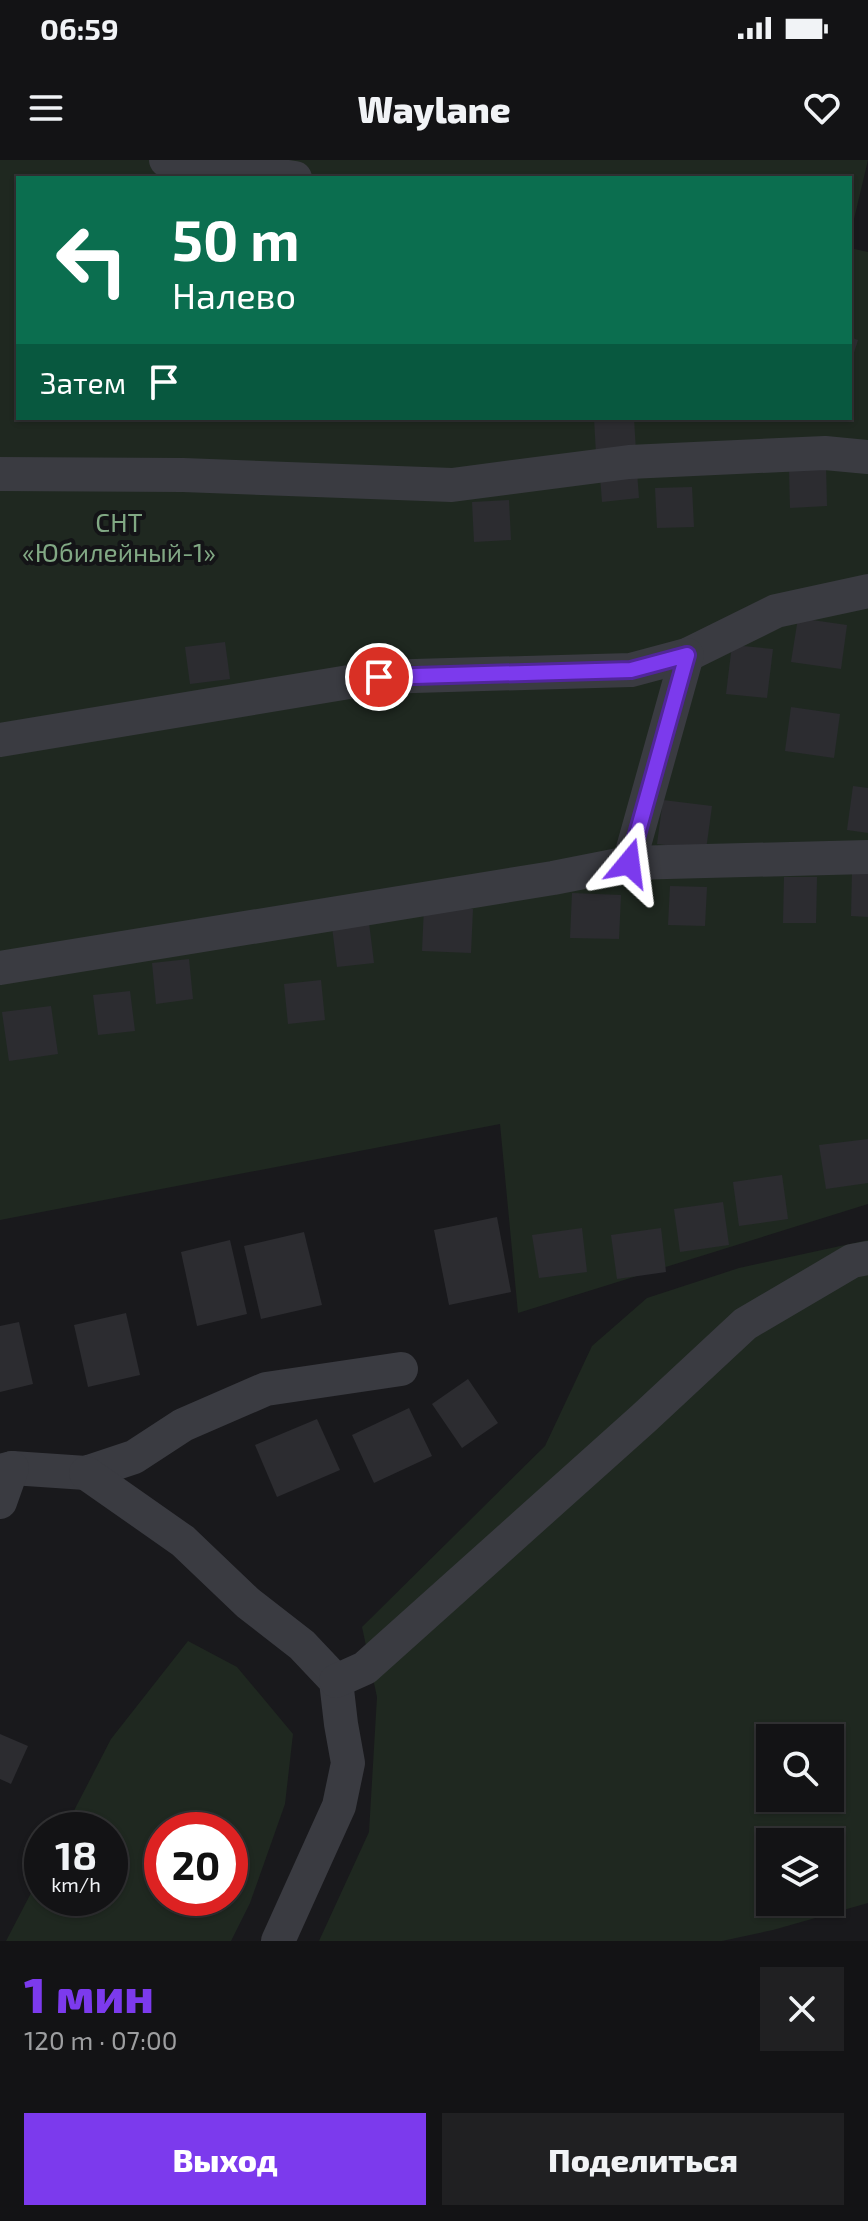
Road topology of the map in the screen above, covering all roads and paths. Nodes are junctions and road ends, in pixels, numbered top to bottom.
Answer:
1 (166, 160) edge
2 (281, 176) edge
3 (868, 457) edge
4 (0, 474) edge
5 (868, 591) edge
6 (687, 655) junction
7 (0, 740) edge
8 (868, 857) edge
9 (629, 863) junction
10 (0, 968) edge
11 (868, 1258) edge
12 (401, 1369) dead end
13 (6, 1469) edge
14 (86, 1473) junction
15 (0, 1502) edge
16 (336, 1681) junction
17 (278, 1941) edge

1 - 2 street
3 - 4 street
5 - 6 street
6 - 7 street
6 - 9 street
8 - 9 street
9 - 10 street
11 - 16 street
12 - 14 street
13 - 14 street
13 - 15 street
14 - 16 street
16 - 17 street

